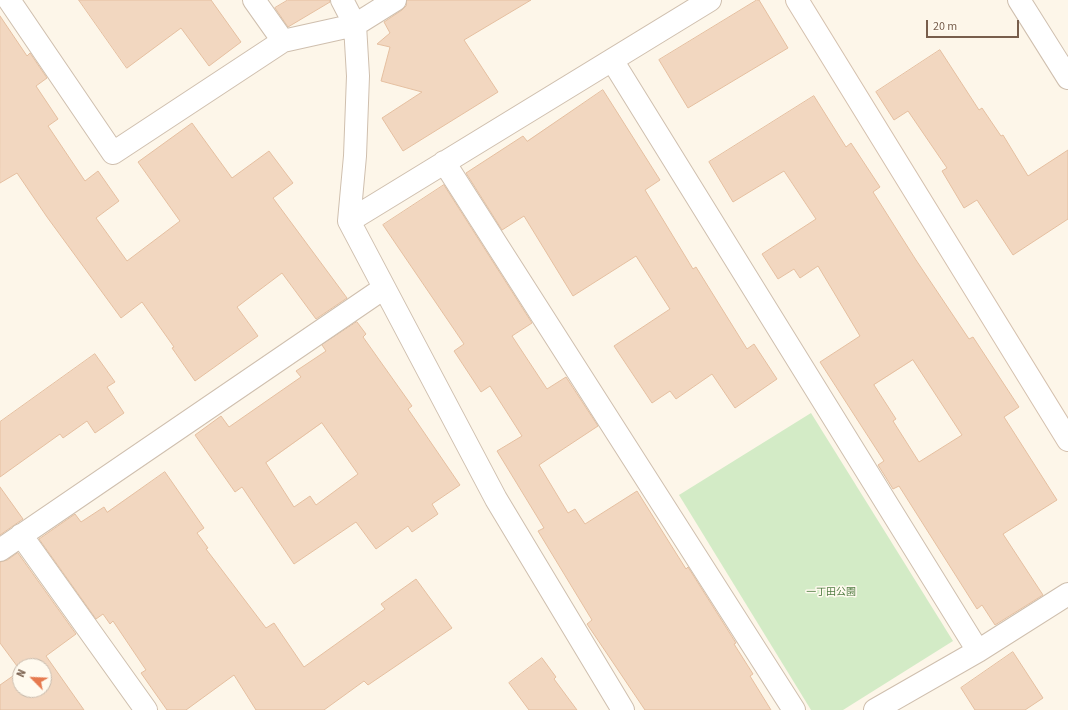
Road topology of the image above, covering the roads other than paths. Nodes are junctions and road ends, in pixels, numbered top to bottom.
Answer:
1 (9, 0) edge
2 (254, 0) edge
3 (342, 0) edge
4 (395, 0) edge
5 (710, 0) edge
6 (797, 0) edge
7 (1019, 0) edge
8 (355, 25) junction
9 (283, 41) junction
10 (612, 60) junction
11 (1068, 78) edge
12 (444, 162) junction
13 (349, 221) junction
14 (384, 288) junction
15 (1068, 440) edge
16 (21, 535) junction
17 (0, 550) edge
18 (1068, 594) edge
19 (978, 651) junction
20 (146, 710) edge
21 (623, 710) edge
22 (794, 710) edge
23 (875, 710) edge

1 - 9 street
2 - 9 street
3 - 8 street
4 - 8 street
5 - 10 street
6 - 15 street
7 - 11 street
8 - 9 street
8 - 13 street
10 - 12 street
10 - 19 street
12 - 13 street
12 - 22 street
13 - 14 street
14 - 16 street
14 - 21 street
16 - 17 street
16 - 20 street
18 - 19 street
19 - 23 street

